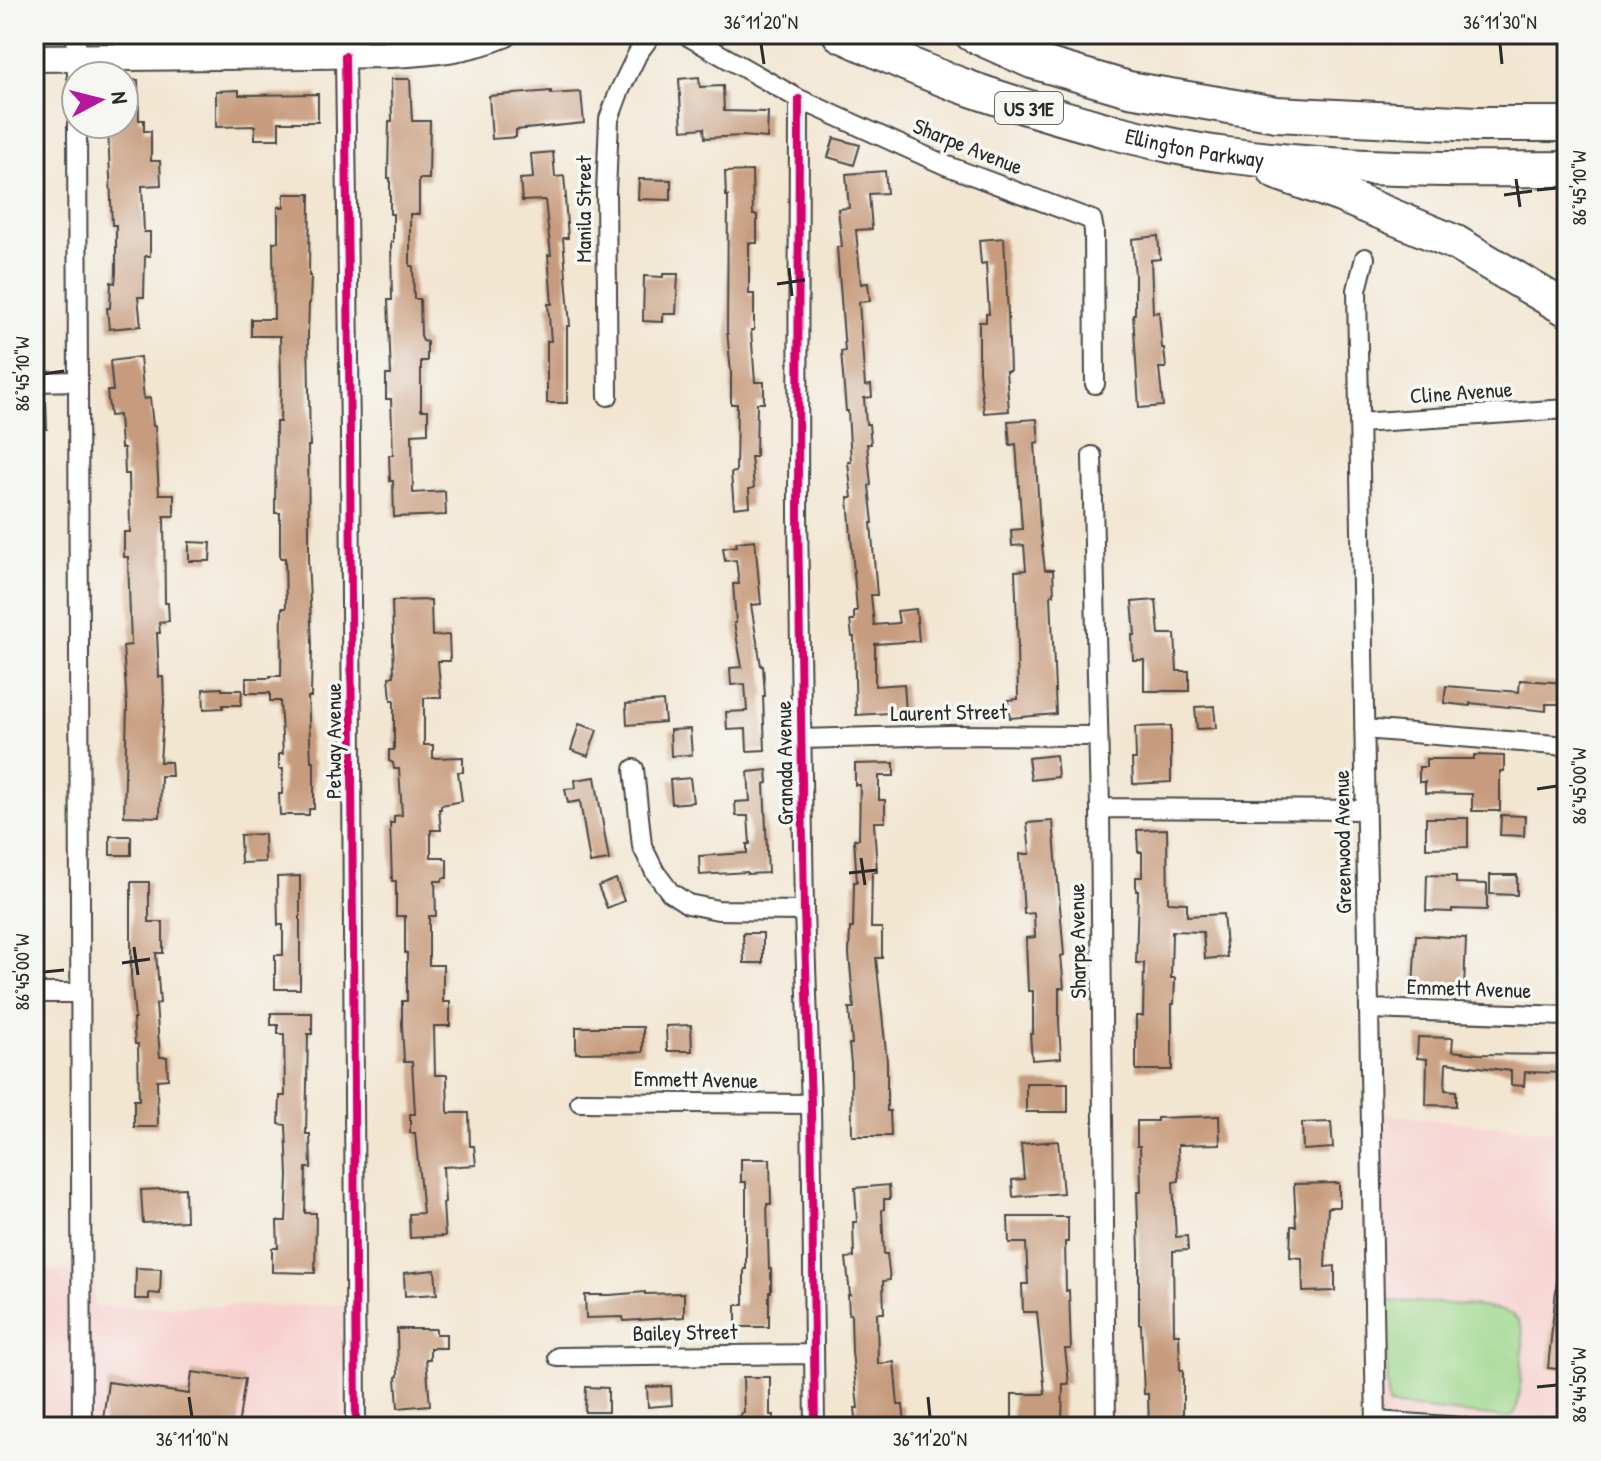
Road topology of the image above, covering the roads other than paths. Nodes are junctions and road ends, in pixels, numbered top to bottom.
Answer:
1 (504, 34) edge
2 (652, 34) edge
3 (684, 34) edge
4 (840, 34) edge
5 (972, 34) edge
6 (391, 44) edge
7 (77, 56) edge
8 (345, 56) junction
9 (34, 58) edge
10 (799, 99) junction
11 (1567, 107) edge
12 (1476, 124) junction
13 (1567, 124) edge
14 (77, 140) edge
15 (1226, 155) junction
16 (1567, 169) edge
17 (1365, 258) dead end
18 (1567, 309) edge
19 (78, 381) junction
20 (34, 382) edge
21 (1095, 384) dead end
22 (608, 396) dead end
23 (1567, 409) edge
24 (1359, 423) junction
25 (1092, 456) dead end
26 (1364, 729) junction
27 (1097, 736) junction
28 (801, 739) junction
29 (1567, 746) edge
30 (634, 769) dead end
31 (1100, 808) junction
32 (1366, 810) junction
33 (804, 911) junction
34 (34, 993) edge
35 (80, 993) junction
36 (1369, 1009) junction
37 (1567, 1016) edge
38 (580, 1102) dead end
39 (811, 1104) junction
40 (813, 1354) junction
41 (558, 1357) dead end
42 (1376, 1424) edge
43 (82, 1427) edge
44 (356, 1427) edge
45 (815, 1427) edge
46 (1106, 1427) edge
47 (1462, 1427) edge

1 - 6 street
2 - 22 street, Manila Street
3 - 10 street, Sharpe Avenue
4 - 15 highway, Ellington Parkway / US 31E
5 - 12 highway, Ellington Parkway / US 31E
6 - 8 street
7 - 8 street
7 - 9 street
8 - 44 street, Petway Avenue
10 - 21 street, Sharpe Avenue
10 - 28 street, Granada Avenue
11 - 12 highway
12 - 13 highway, Ellington Parkway / US 31E
14 - 19 street
15 - 16 highway, Ellington Parkway / US 31E
15 - 18 highway
17 - 24 street, Greenwood Avenue
19 - 20 street
19 - 35 street
23 - 24 street, Cline Avenue
24 - 26 street, Greenwood Avenue
25 - 27 street, Sharpe Avenue
26 - 29 street
26 - 32 street, Greenwood Avenue
27 - 28 street, Laurent Street
27 - 31 street, Sharpe Avenue
28 - 33 street, Granada Avenue
30 - 33 street
31 - 32 street
31 - 46 street, Sharpe Avenue
32 - 36 street, Greenwood Avenue
33 - 39 street, Granada Avenue
34 - 35 street
35 - 43 street
36 - 37 street, Emmett Avenue
36 - 42 street, Greenwood Avenue
38 - 39 street, Emmett Avenue
39 - 40 street, Granada Avenue
40 - 41 street, Bailey Street
40 - 45 street, Granada Avenue
42 - 47 street

